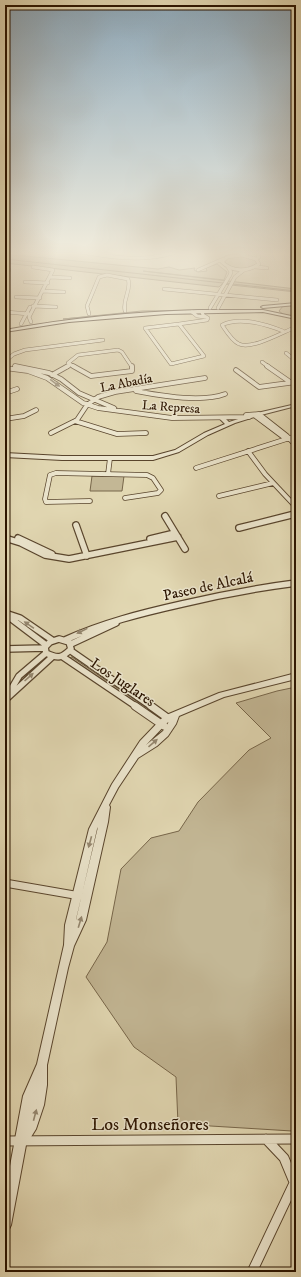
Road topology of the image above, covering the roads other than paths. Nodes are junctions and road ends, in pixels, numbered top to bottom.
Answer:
1 (6, 312) edge
2 (118, 312) edge
3 (192, 312) junction
4 (202, 312) joint
5 (266, 312) edge
6 (278, 312) edge
7 (29, 314) junction
8 (89, 314) joint
9 (280, 314) junction
10 (296, 318) edge
11 (59, 320) junction
12 (202, 321) junction
13 (31, 322) junction
14 (179, 323) junction
15 (21, 324) junction
16 (5, 326) edge
17 (296, 327) edge
18 (5, 331) edge
19 (283, 331) junction
20 (103, 340) dead end
21 (286, 353) dead end
22 (296, 361) edge
23 (262, 362) dead end
24 (6, 364) edge
25 (72, 366) junction
26 (236, 370) dead end
27 (54, 375) junction
28 (195, 380) dead end
29 (290, 382) junction
30 (296, 382) edge
31 (17, 389) dead end
32 (134, 390) junction
33 (5, 393) edge
34 (214, 396) dead end
35 (94, 399) junction
36 (87, 405) junction
37 (296, 405) edge
38 (36, 410) dead end
39 (119, 410) junction
40 (254, 415) junction
41 (222, 418) junction
42 (5, 419) edge
43 (75, 421) junction
44 (228, 424) junction
45 (280, 430) junction
46 (274, 431) junction
47 (51, 433) dead end
48 (146, 433) dead end
49 (296, 436) edge
50 (288, 439) junction
51 (296, 446) edge
52 (248, 451) junction
53 (5, 455) edge
54 (110, 458) junction
55 (196, 468) dead end
56 (5, 472) edge
57 (108, 474) junction
58 (5, 479) edge
59 (273, 483) junction
60 (219, 496) dead end
61 (125, 498) dead end
62 (90, 501) dead end
63 (296, 508) edge
64 (296, 514) edge
65 (164, 516) dead end
66 (76, 525) dead end
67 (239, 528) dead end
68 (5, 535) edge
69 (177, 535) junction
70 (5, 538) edge
71 (185, 549) dead end
72 (87, 555) junction
73 (296, 583) edge
74 (5, 613) edge
75 (126, 618) junction
76 (52, 640) junction
77 (65, 640) junction
78 (71, 644) junction
79 (5, 649) edge
80 (46, 649) junction
81 (71, 651) junction
82 (52, 657) junction
83 (64, 657) junction
84 (296, 676) edge
85 (116, 683) junction
86 (109, 688) junction
87 (6, 699) edge
88 (172, 719) junction
89 (160, 723) junction
90 (168, 729) junction
91 (136, 755) junction
92 (106, 807) junction
93 (5, 883) edge
94 (77, 895) junction
95 (87, 897) junction
96 (69, 945) junction
97 (266, 1139) junction
98 (296, 1139) edge
99 (5, 1141) edge
100 (22, 1141) junction
101 (295, 1180) edge
102 (5, 1225) edge
103 (252, 1272) edge

1 - 7 street
2 - 8 main road
3 - 4 main road
3 - 11 main road
3 - 12 street
4 - 12 street
5 - 9 main road
6 - 9 main road
7 - 13 street
7 - 15 street
8 - 11 main road
9 - 10 main road
11 - 13 main road
11 - 18 main road
12 - 14 street
13 - 15 main road
14 - 14 street
15 - 16 main road
17 - 19 street
19 - 19 street
20 - 24 street
21 - 22 street
23 - 29 street
24 - 27 street, La Represa
24 -> 36 street, La Represa
25 - 25 street
25 - 27 street
26 - 29 street
27 - 35 street, La Represa
28 - 32 street, La Abadía
29 - 30 street
31 - 33 street
32 - 34 street
32 - 35 street, La Abadía
35 - 36 street, La Abadía
35 - 39 street, La Represa
36 - 39 street, La Represa
36 - 43 street, La Abadía
37 - 40 street
38 - 42 street
39 - 41 street, La Represa
40 - 41 street, La Represa
40 - 41 street, La Represa
40 - 44 street
40 - 45 street
40 - 46 street
41 - 44 street
43 - 47 street, La Abadía
43 - 48 street
44 - 54 street
45 - 46 street
45 - 50 street
46 - 50 street
49 - 50 street
50 - 51 street
50 - 52 street
52 - 55 street
52 - 59 street
53 - 54 street
54 - 57 street
56 - 58 street
57 - 61 street
57 - 62 street
59 - 60 street
59 - 63 street
64 - 67 street
65 - 69 street
66 - 72 street
68 - 72 street
69 - 71 street
69 - 72 street
70 - 72 street
73 - 75 street, Paseo de Alcalá
76 -> 74 street
74 - 80 street
75 -> 77 street, Paseo de Alcalá
75 - 78 street, Paseo de Alcalá
76 - 77 street
76 - 80 street
77 - 78 street
78 - 81 street
79 - 80 street
80 - 82 street
80 - 87 street
81 - 83 street
81 - 85 street, Los Juglares
82 - 83 street
87 -> 82 street
83 - 86 street, Los Juglares
84 - 88 street
85 - 86 street
85 - 88 street, Los Juglares
86 - 89 street, Los Juglares
88 - 89 street
88 - 90 street
89 - 90 street, Los Juglares
89 - 91 street
91 -> 90 street
91 - 92 street
92 -> 94 street
92 - 95 street
93 - 94 street
94 - 95 street
94 - 96 street
96 -> 95 street
96 - 100 street
97 - 98 street, Los Monseñores
97 - 100 street, Los Monseñores
97 - 101 street
99 - 100 street, Los Monseñores
100 - 102 street
101 - 103 street

